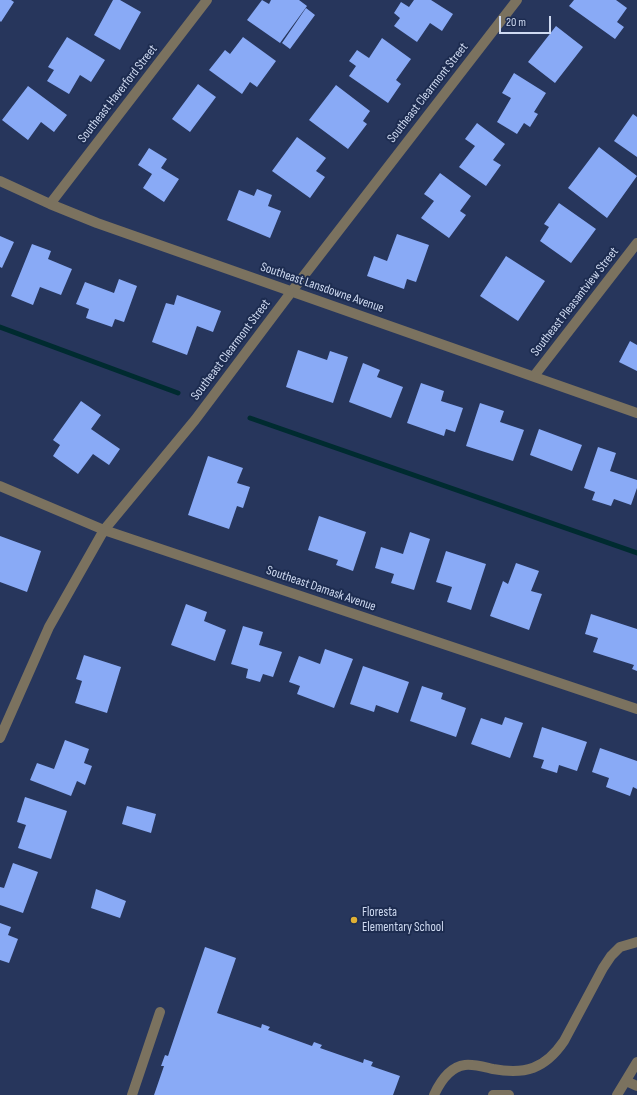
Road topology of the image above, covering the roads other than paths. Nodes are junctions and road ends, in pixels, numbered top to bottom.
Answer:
1 (207, 0) edge
2 (517, 0) edge
3 (0, 181) edge
4 (50, 204) junction
5 (637, 243) edge
6 (292, 291) junction
7 (534, 376) junction
8 (637, 413) edge
9 (0, 486) edge
10 (104, 530) junction
11 (637, 709) edge
12 (0, 738) edge
13 (637, 942) edge
14 (160, 1012) dead end
15 (637, 1062) edge
16 (626, 1081) junction
17 (637, 1086) edge
18 (132, 1095) edge
19 (434, 1095) edge
20 (493, 1095) edge
21 (509, 1095) edge
22 (617, 1095) edge

1 - 4 street, Southeast Haverford Street
2 - 6 street, Southeast Clearmont Street
3 - 4 street, Southeast Lansdowne Avenue
4 - 6 street, Southeast Lansdowne Avenue
5 - 7 street, Southeast Pleasantview Street
6 - 7 street, Southeast Lansdowne Avenue
6 - 10 street, Southeast Clearmont Street
7 - 8 street, Southeast Lansdowne Avenue
9 - 10 street, Southeast Damask Avenue
10 - 11 street, Southeast Damask Avenue
10 - 12 street, Southeast Clearmont Street
13 - 19 street
14 - 18 street
15 - 16 street
16 - 17 street
16 - 22 street
20 - 21 street

